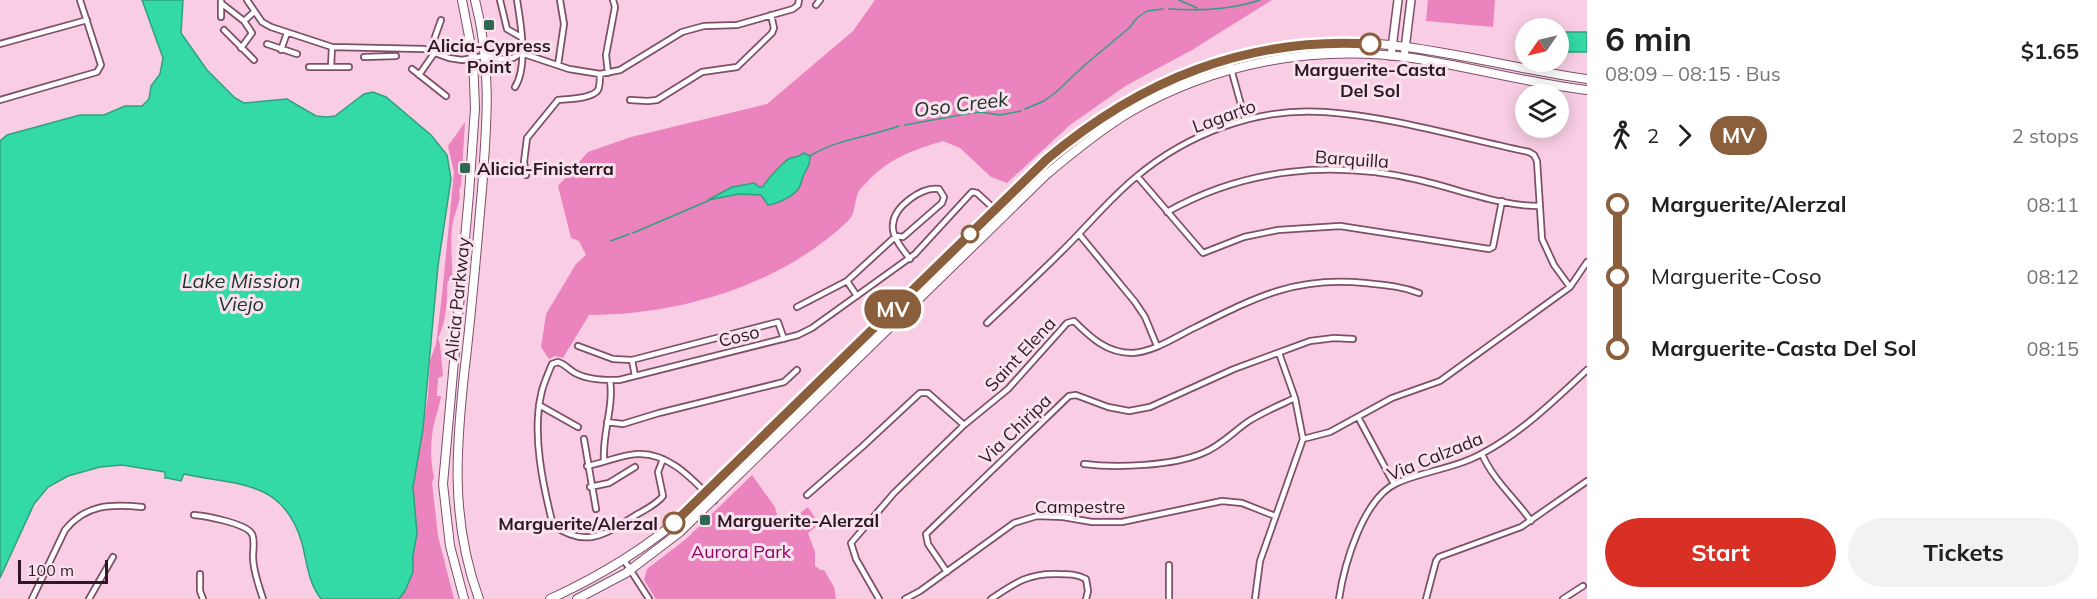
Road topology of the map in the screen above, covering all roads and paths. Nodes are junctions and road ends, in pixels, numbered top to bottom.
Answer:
1 (80, 0) edge
2 (247, 0) edge
3 (462, 0) edge
4 (475, 0) edge
5 (500, 0) edge
6 (517, 0) edge
7 (560, 0) edge
8 (613, 0) edge
9 (820, 0) edge
10 (1398, 0) edge
11 (1411, 0) edge
12 (221, 2) edge
13 (798, 3) edge
14 (816, 5) dead end
15 (254, 12) junction
16 (771, 15) junction
17 (221, 17) dead end
18 (87, 20) junction
19 (441, 20) dead end
20 (244, 21) junction
21 (224, 30) dead end
22 (287, 33) junction
23 (521, 37) junction
24 (0, 44) edge
25 (267, 44) dead end
26 (1392, 45) junction
27 (332, 47) junction
28 (381, 47) junction
29 (1406, 47) junction
30 (241, 48) junction
31 (281, 50) junction
32 (433, 52) junction
33 (521, 53) junction
34 (297, 54) dead end
35 (396, 56) dead end
36 (484, 56) junction
37 (1391, 56) junction
38 (364, 57) dead end
39 (379, 57) junction
40 (473, 57) junction
41 (1404, 57) junction
42 (1228, 58) junction
43 (254, 60) dead end
44 (558, 65) junction
45 (309, 67) dead end
46 (331, 67) junction
47 (349, 67) dead end
48 (412, 69) dead end
49 (1232, 70) junction
50 (608, 73) junction
51 (600, 74) junction
52 (419, 75) junction
53 (1587, 80) edge
54 (515, 87) dead end
55 (1587, 90) edge
56 (446, 96) dead end
57 (0, 99) edge
58 (630, 100) dead end
59 (1245, 119) junction
60 (526, 175) dead end
61 (1137, 176) junction
62 (1502, 201) junction
63 (1539, 206) junction
64 (995, 210) junction
65 (1167, 212) junction
66 (1003, 218) junction
67 (1079, 234) junction
68 (896, 236) junction
69 (910, 259) junction
70 (1587, 262) edge
71 (847, 281) junction
72 (1570, 286) junction
73 (1419, 293) dead end
74 (857, 297) junction
75 (797, 307) dead end
76 (987, 323) dead end
77 (783, 339) junction
78 (1353, 339) dead end
79 (578, 346) dead end
80 (1157, 346) junction
81 (1279, 353) junction
82 (632, 360) junction
83 (797, 370) dead end
84 (1587, 370) edge
85 (635, 376) junction
86 (610, 380) junction
87 (1295, 398) junction
88 (539, 405) junction
89 (1358, 417) junction
90 (607, 422) junction
91 (964, 425) junction
92 (578, 427) dead end
93 (584, 439) dead end
94 (1303, 439) junction
95 (1482, 454) junction
96 (663, 459) junction
97 (604, 461) junction
98 (1084, 464) dead end
99 (587, 466) junction
100 (635, 467) dead end
101 (1586, 483) edge
102 (1394, 484) junction
103 (590, 487) junction
104 (706, 493) junction
105 (807, 495) dead end
106 (714, 501) junction
107 (142, 507) dead end
108 (596, 509) dead end
109 (194, 515) dead end
110 (1275, 516) junction
111 (1531, 521) junction
112 (113, 557) dead end
113 (624, 560) junction
114 (1169, 565) dead end
115 (630, 570) junction
116 (947, 572) junction
117 (200, 574) dead end
118 (1584, 586) dead end
119 (995, 598) edge
120 (32, 599) edge
121 (89, 599) edge
122 (203, 599) edge
123 (263, 599) edge
124 (464, 599) edge
125 (479, 599) edge
126 (550, 599) edge
127 (577, 599) edge
128 (649, 599) edge
129 (879, 599) edge
130 (905, 599) edge
131 (1086, 599) edge
132 (1170, 599) edge
133 (1255, 599) edge
134 (1339, 599) edge
135 (1426, 599) edge
136 (1563, 599) edge

1 - 18 street
2 - 15 street
3 - 40 main road, Alicia Parkway
4 - 36 main road, Alicia Parkway
5 - 23 street
6 - 23 street
7 - 44 street
8 - 50 street
9 - 14 street
10 - 26 street
11 - 29 street
12 - 17 street
12 - 20 street
13 - 16 street
15 - 20 street
15 - 22 street
16 - 50 street
16 - 58 street
18 - 24 street
18 - 57 street
19 - 32 street
20 - 30 street
21 - 30 street
22 - 27 street
22 - 31 street
23 - 33 street
25 - 31 street
26 - 29 main road
26 - 37 street
26 - 42 main road
27 - 28 street
27 - 46 street
28 - 32 street
28 - 39 street
29 - 41 street
29 - 53 main road
30 - 43 street
31 - 34 street
32 - 40 street
32 - 52 street
33 - 36 street
33 - 36 street
33 - 44 street
33 - 54 street
35 - 39 street
36 - 40 street
36 - 125 main road, Alicia Parkway
37 - 41 main road
37 - 49 main road
38 - 39 street
40 - 124 main road, Alicia Parkway
41 - 55 main road
42 - 49 street
42 - 64 main road
44 - 51 street
45 - 46 street
46 - 47 street
48 - 52 street
49 - 59 street
49 - 66 main road
50 - 51 street
51 - 60 street
52 - 56 street
59 - 61 street, Lagarto
59 - 63 street, Lagarto
61 - 65 street
61 - 67 street, Lagarto
62 - 63 street, Barquilla
62 - 65 street, Barquilla
62 - 65 street
63 - 72 street
64 - 66 street, Coso
64 - 69 street, Coso
64 - 104 main road
66 - 106 main road
67 - 76 street, Lagarto
67 - 80 street
68 - 68 street
68 - 69 street
68 - 71 street
69 - 74 street, Coso
70 - 72 street
71 - 74 street
71 - 75 street
72 - 89 street
73 - 80 street, Saint Elena
74 - 77 street, Coso
77 - 82 street, Coso
77 - 85 street, Coso
78 - 81 street, Via Chiripa
79 - 82 street, Coso
80 - 91 street, Saint Elena
81 - 87 street
81 - 116 street, Via Chiripa
82 - 85 street
83 - 90 street
84 - 95 street, Via Calzada
85 - 86 street, Coso
86 - 88 street, Coso
86 - 90 street
87 - 94 street
87 - 98 street
88 - 92 street
88 - 96 street
89 - 94 street
89 - 102 street
90 - 97 street
91 - 105 street
91 - 129 street, Saint Elena
93 - 99 street
94 - 110 street
95 - 102 street, Via Calzada
95 - 111 street
96 - 97 street
96 - 104 street
97 - 99 street
99 - 103 street
100 - 103 street
101 - 111 street
102 - 134 street, Via Calzada
103 - 108 street
104 - 106 street
104 - 113 main road
106 - 115 main road
107 - 120 street
109 - 123 street
110 - 116 street, Campestre
110 - 133 street
111 - 135 street
112 - 121 street
113 - 115 street
113 - 126 main road
114 - 132 street
115 - 127 main road
115 - 128 street
116 - 130 street, Campestre
117 - 122 street
118 - 136 street
119 - 131 street

